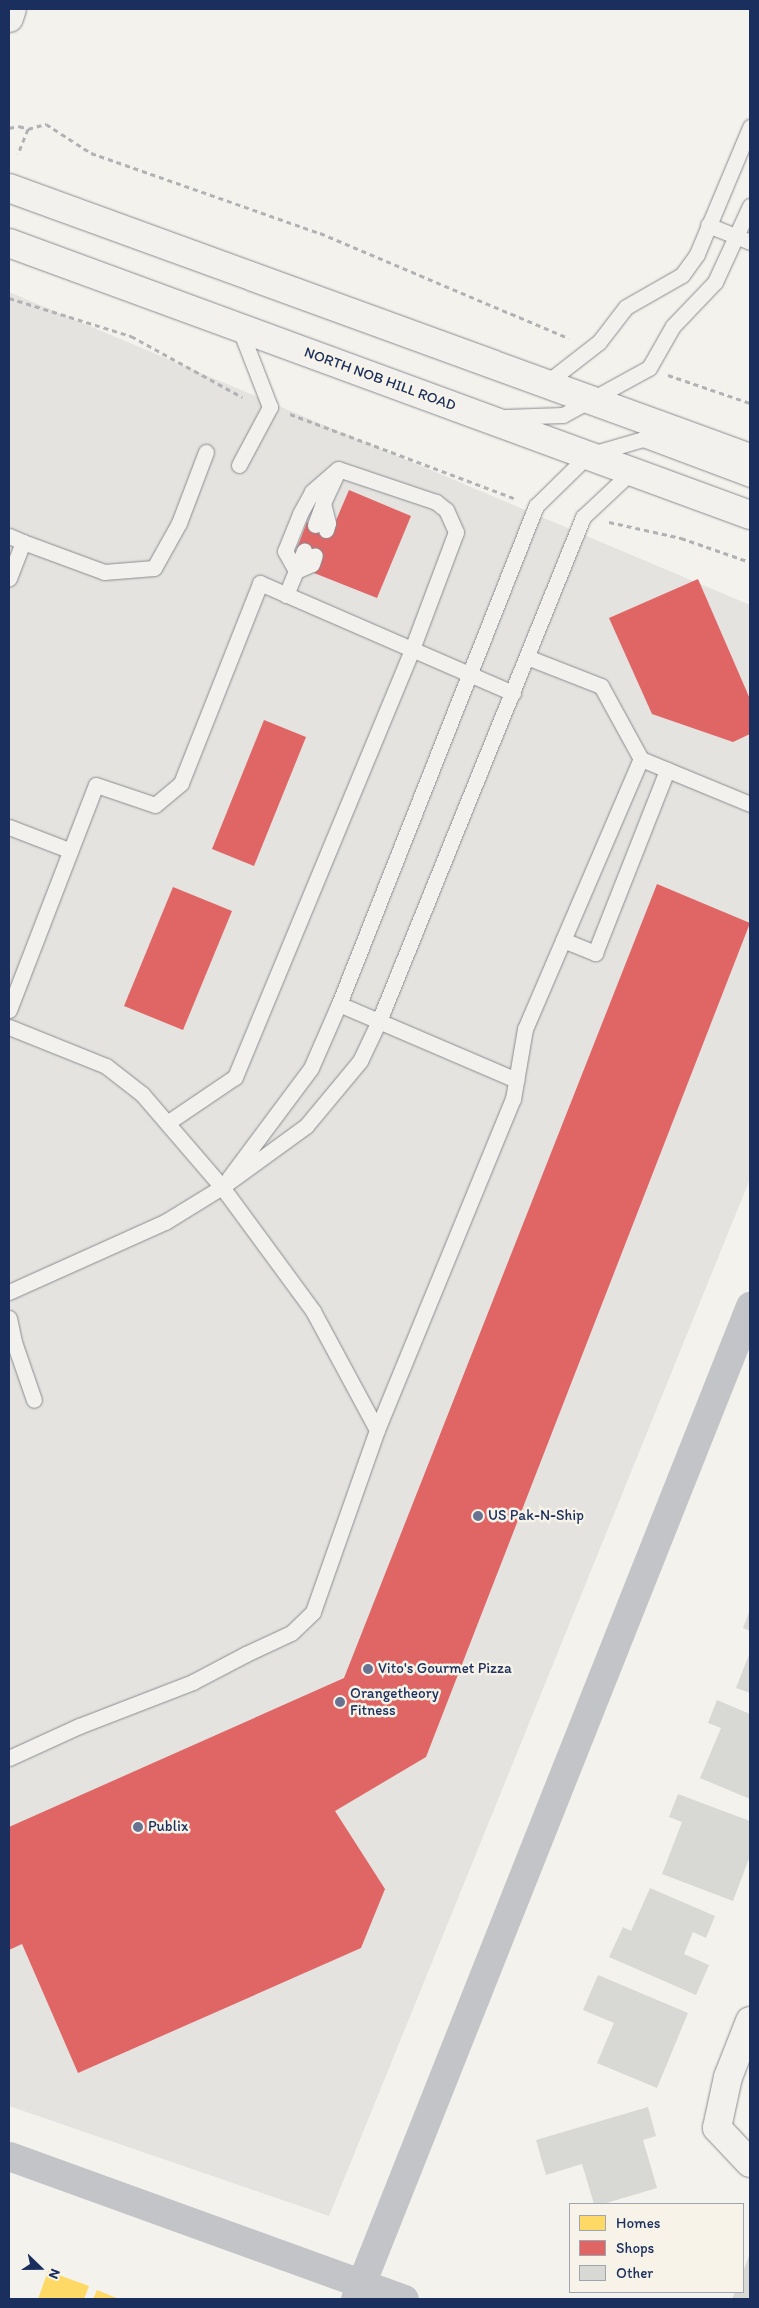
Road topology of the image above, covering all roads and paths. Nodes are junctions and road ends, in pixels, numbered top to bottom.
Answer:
1 (12, 9) edge
2 (9, 18) edge
3 (750, 127) edge
4 (9, 128) edge
5 (28, 129) junction
6 (18, 154) dead end
7 (9, 188) edge
8 (750, 206) edge
9 (708, 225) junction
10 (743, 239) edge
11 (9, 243) edge
12 (9, 298) edge
13 (239, 327) junction
14 (592, 347) junction
15 (649, 368) junction
16 (545, 384) junction
17 (592, 401) junction
18 (750, 404) edge
19 (270, 407) junction
20 (483, 417) junction
21 (206, 452) dead end
22 (588, 455) junction
23 (750, 458) edge
24 (239, 466) dead end
25 (338, 469) junction
26 (632, 471) junction
27 (750, 479) edge
28 (536, 506) junction
29 (750, 515) edge
30 (583, 516) junction
31 (320, 527) dead end
32 (9, 536) edge
33 (23, 542) junction
34 (310, 553) dead end
35 (750, 562) edge
36 (296, 571) junction
37 (9, 578) edge
38 (286, 595) junction
39 (412, 650) junction
40 (528, 657) junction
41 (471, 675) junction
42 (513, 693) junction
43 (641, 759) junction
44 (667, 770) junction
45 (750, 804) edge
46 (9, 827) edge
47 (69, 850) junction
48 (563, 940) junction
49 (339, 1004) junction
50 (9, 1010) edge
51 (379, 1021) junction
52 (9, 1026) edge
53 (516, 1080) junction
54 (167, 1122) junction
55 (222, 1187) junction
56 (9, 1292) edge
57 (9, 1318) edge
58 (34, 1400) dead end
59 (377, 1430) junction
60 (9, 1758) edge
61 (750, 2021) edge
62 (750, 2163) edge

1 - 2 main road
3 - 9 lane
4 - 5 path
5 - 6 path
5 - 14 path
7 - 16 main road
8 - 10 lane
9 - 10 lane
9 - 14 lane
10 - 15 lane
11 - 13 main road, NORTH NOB HILL ROAD
12 - 19 path
13 - 19 lane
13 - 20 main road, NORTH NOB HILL ROAD
14 - 16 lane
15 - 17 lane
15 - 18 path
16 - 17 main road
17 - 20 lane
17 - 23 main road
19 - 24 lane
19 - 28 path
20 - 22 main road, NORTH NOB HILL ROAD
21 - 33 lane
22 - 26 main road, NORTH NOB HILL ROAD
22 - 27 lane
22 - 28 lane
25 - 31 lane
25 - 36 lane
25 - 39 lane
26 - 29 main road, NORTH NOB HILL ROAD
26 - 30 lane
28 - 41 lane
30 - 35 path
30 - 40 lane
32 - 33 lane
33 - 37 lane
34 - 36 lane
36 - 38 lane
38 - 39 lane
38 - 47 lane
39 - 41 lane
39 - 54 lane
40 - 42 lane
40 - 43 lane
41 - 42 lane
41 - 49 lane
42 - 51 lane
43 - 44 lane
43 - 48 lane
44 - 45 lane
44 - 48 lane
46 - 47 lane
47 - 50 lane
48 - 53 lane
49 - 51 lane
49 - 55 lane
51 - 53 lane
51 - 55 lane
52 - 54 lane
53 - 59 lane
54 - 55 lane
55 - 56 lane
55 - 59 lane
57 - 58 lane
59 - 60 lane
61 - 62 main road

